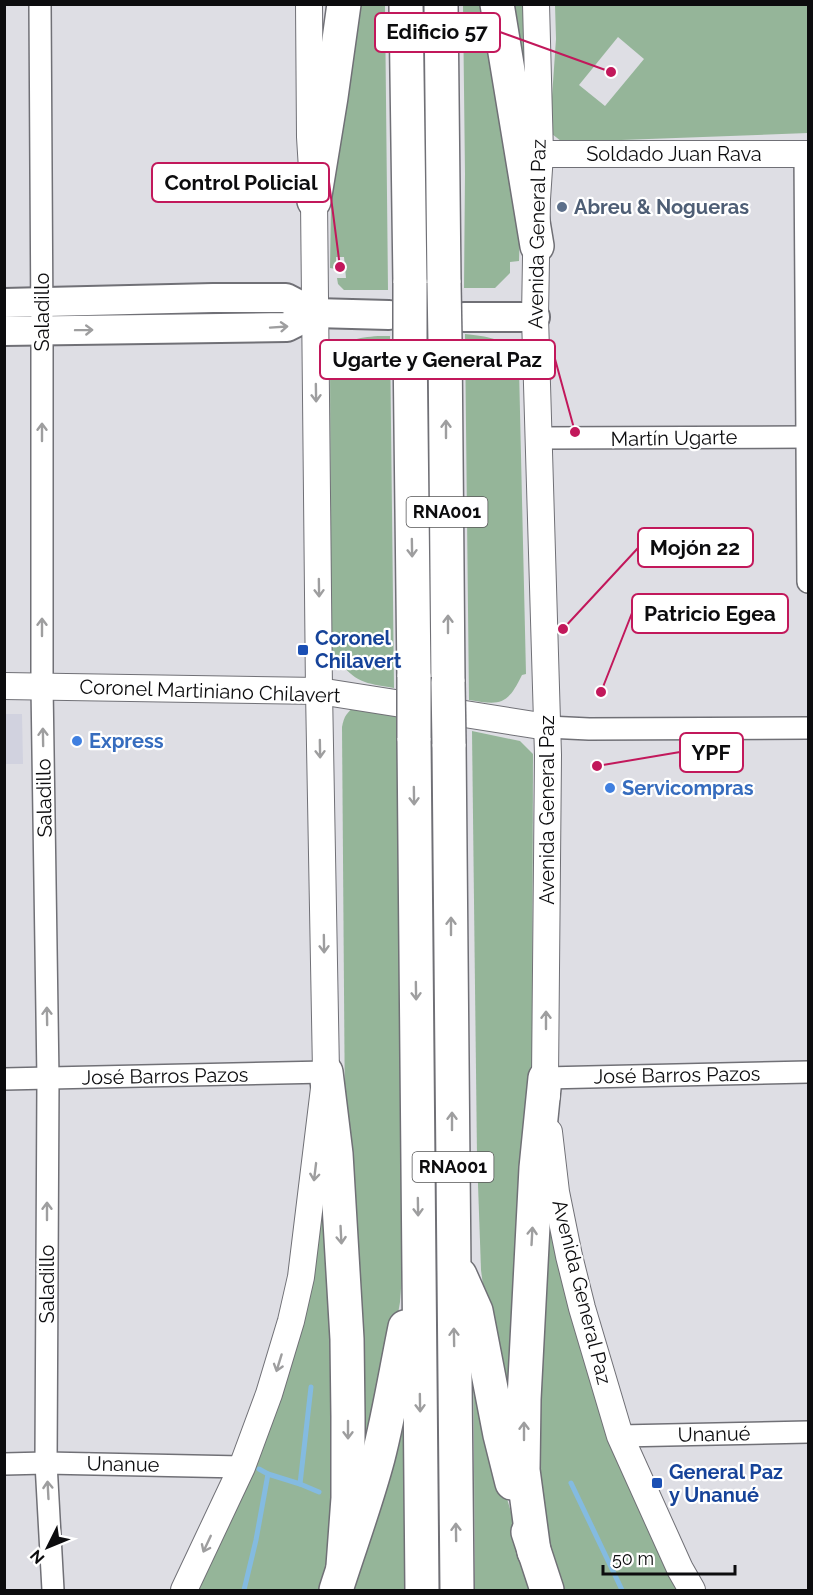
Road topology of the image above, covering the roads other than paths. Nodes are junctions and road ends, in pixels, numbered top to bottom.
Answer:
1 (40, 4) edge
2 (309, 4) edge
3 (344, 4) edge
4 (406, 4) edge
5 (441, 4) edge
6 (497, 4) edge
7 (536, 4) edge
8 (540, 154) junction
9 (806, 154) edge
10 (314, 201) junction
11 (537, 246) junction
12 (4, 303) edge
13 (42, 303) junction
14 (315, 313) junction
15 (389, 315) dead end
16 (535, 317) junction
17 (455, 330) junction
18 (4, 331) edge
19 (42, 331) junction
20 (808, 437) edge
21 (539, 438) junction
22 (808, 582) edge
23 (4, 686) edge
24 (42, 686) junction
25 (319, 691) junction
26 (548, 727) junction
27 (808, 728) edge
28 (326, 1072) junction
29 (808, 1072) edge
30 (545, 1078) junction
31 (4, 1079) edge
32 (48, 1079) junction
33 (454, 1260) junction
34 (418, 1261) junction
35 (808, 1432) edge
36 (620, 1436) junction
37 (46, 1463) junction
38 (4, 1464) edge
39 (242, 1467) junction
40 (534, 1552) junction
41 (340, 1578) edge
42 (53, 1590) edge
43 (184, 1590) edge
44 (422, 1590) edge
45 (457, 1590) edge
46 (547, 1590) edge
47 (692, 1590) edge

1 - 13 street, Saladillo
2 - 10 street
3 - 10 highway
4 -> 34 highway, RNA001, bridge
5 - 17 highway, RNA001, bridge
6 - 11 highway
7 - 8 street, Avenida General Paz
8 - 9 street, Soldado Juan Rava
8 - 11 street, Avenida General Paz
9 - 20 street
10 - 14 street
11 - 16 street, Avenida General Paz
12 - 13 main road
13 - 14 main road
13 - 19 street, Saladillo
14 - 15 main road
19 -> 14 main road
14 -> 25 street
16 - 17 main road
16 - 21 street, Avenida General Paz
33 -> 17 highway, RNA001, bridge
18 - 19 main road
24 -> 19 street, Saladillo
20 - 21 street, Martín Ugarte
20 - 22 street
21 - 26 street, Avenida General Paz
23 - 24 street, Coronel Martiniano Chilavert
24 - 25 street, Coronel Martiniano Chilavert
32 -> 24 street, Saladillo
25 - 26 street, Coronel Martiniano Chilavert
25 -> 28 street
26 - 27 street, Coronel Martiniano Chilavert
30 -> 26 street, Avenida General Paz
28 - 32 street, José Barros Pazos
28 -> 39 street
28 -> 41 highway
29 - 30 street, José Barros Pazos
30 - 36 street, Avenida General Paz
40 -> 30 highway
31 - 32 street, José Barros Pazos
37 -> 32 street, Saladillo
33 - 40 highway
45 -> 33 highway, RNA001
34 - 41 highway
34 -> 44 highway, RNA001
35 - 36 street, Unanué
36 - 47 street, Avenida General Paz
37 - 38 street, Unanue
37 - 39 street, Unanue
42 -> 37 street, Saladillo
39 -> 43 street
40 - 46 highway

